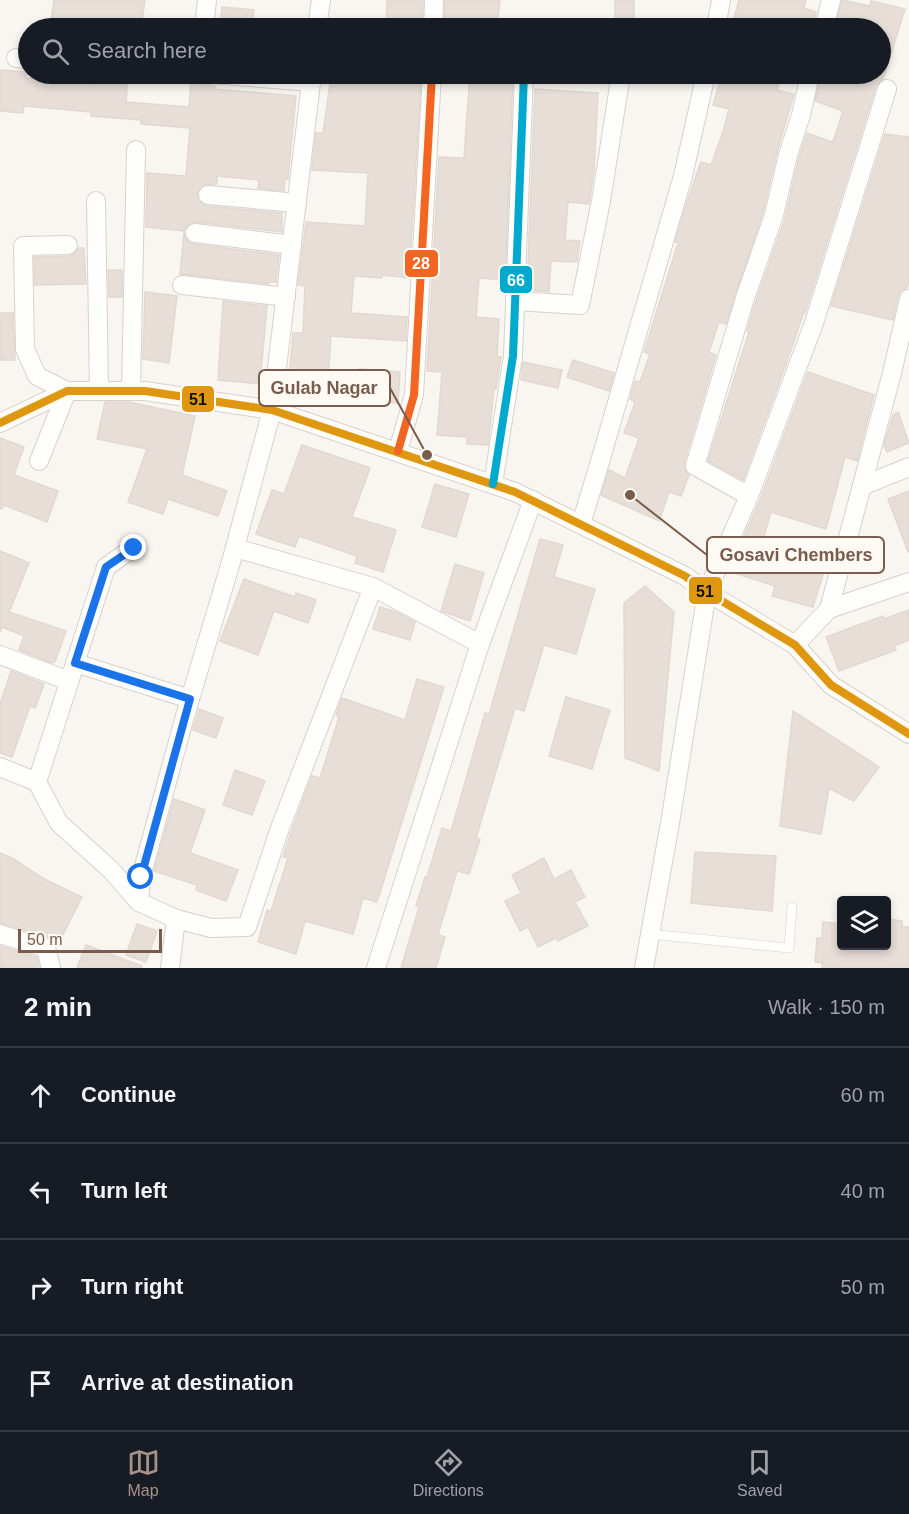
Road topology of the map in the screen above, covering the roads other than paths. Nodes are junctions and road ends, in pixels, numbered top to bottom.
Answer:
1 (207, 0) edge
2 (321, 0) edge
3 (434, 0) edge
4 (722, 0) edge
5 (831, 0) edge
6 (205, 18) edge
7 (319, 18) edge
8 (433, 18) edge
9 (718, 18) edge
10 (826, 18) edge
11 (310, 84) edge
12 (431, 84) edge
13 (524, 84) edge
14 (619, 84) edge
15 (704, 84) edge
16 (804, 84) edge
17 (886, 89) dead end
18 (136, 150) dead end
19 (208, 195) dead end
20 (96, 201) dead end
21 (297, 203) junction
22 (195, 233) dead end
23 (68, 245) dead end
24 (292, 245) junction
25 (182, 285) dead end
26 (286, 297) junction
27 (909, 299) edge
28 (515, 301) junction
29 (67, 391) junction
30 (99, 391) junction
31 (131, 391) junction
32 (272, 410) junction
33 (0, 423) edge
34 (398, 451) junction
35 (39, 461) dead end
36 (909, 467) edge
37 (493, 484) junction
38 (862, 486) junction
39 (749, 496) junction
40 (533, 500) junction
41 (581, 524) junction
42 (134, 548) dead end
43 (235, 548) junction
44 (909, 582) edge
45 (374, 587) junction
46 (707, 592) junction
47 (829, 609) junction
48 (480, 644) junction
49 (795, 645) junction
50 (0, 656) edge
51 (75, 663) junction
52 (69, 681) junction
53 (190, 699) junction
54 (909, 734) edge
55 (0, 767) edge
56 (37, 782) junction
57 (139, 902) junction
58 (792, 907) dead end
59 (176, 919) junction
60 (0, 934) edge
61 (650, 934) junction
62 (51, 968) edge
63 (170, 968) edge
64 (376, 968) edge
65 (644, 968) edge

1 - 6 street
2 - 7 street
3 - 8 street
4 - 9 street
5 - 10 street
11 - 21 street
12 - 34 street
13 - 28 street
14 - 28 street
15 - 41 street
16 - 39 street
17 - 39 street
18 - 31 street
19 - 21 street
20 - 30 street
21 - 24 street
22 - 24 street
23 - 29 street
24 - 26 street
25 - 26 street
26 - 32 street
27 - 38 street
28 - 37 street
29 - 30 street
29 - 33 street
29 - 35 street
30 - 31 street
31 - 32 street
32 - 34 street
32 - 43 street
34 - 37 street
36 - 38 street
37 - 40 street
38 - 47 street
39 - 46 street
40 - 41 street
40 - 48 street
41 - 46 street
42 - 51 street
43 - 45 street
43 - 53 street
44 - 47 street
45 - 48 street
45 - 59 street
46 - 49 street
46 - 61 street
47 - 49 street
48 - 64 street
49 - 54 street
50 - 52 street
51 - 52 street
51 - 53 street
52 - 56 street
53 - 57 street
55 - 56 street
56 - 57 street
57 - 59 street
58 - 61 lane
59 - 63 street
60 - 62 street
61 - 65 street

